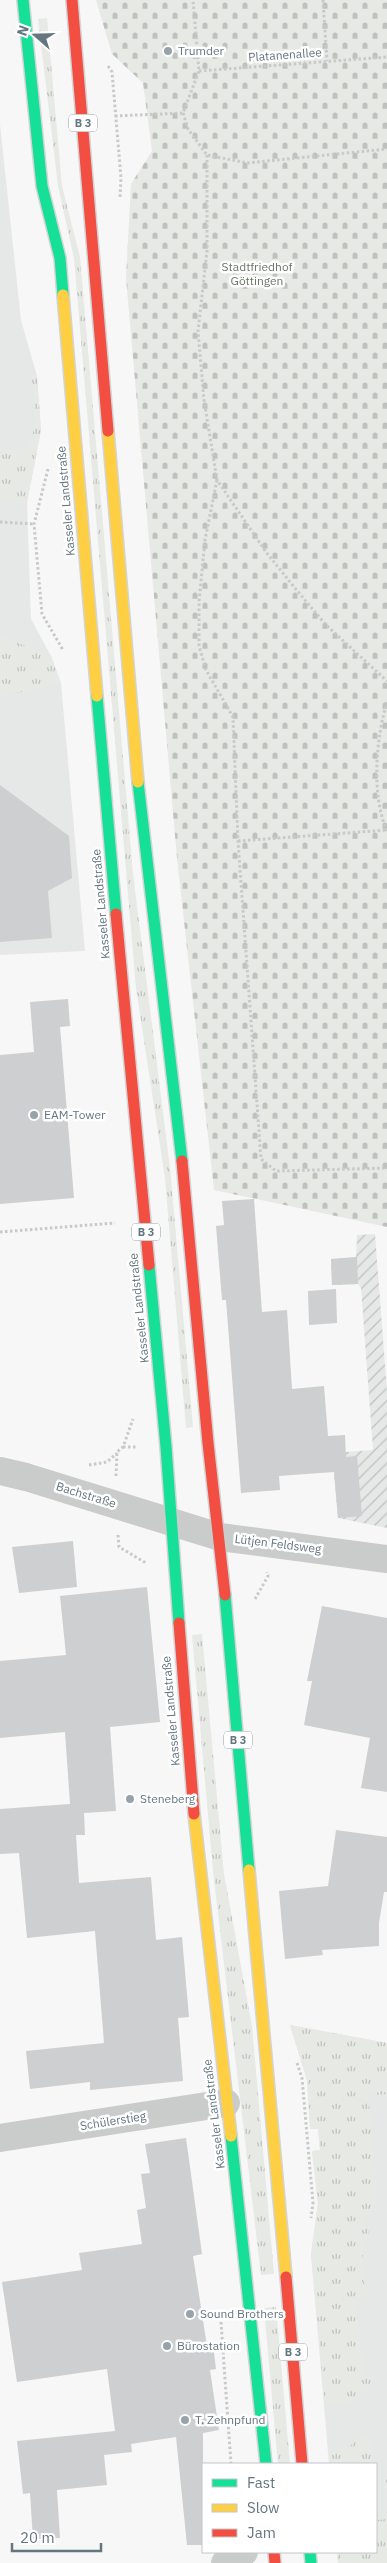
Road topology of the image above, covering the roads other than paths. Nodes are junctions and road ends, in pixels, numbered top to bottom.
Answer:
1 (23, 0) edge
2 (72, 0) edge
3 (0, 1471) edge
4 (171, 1523) junction
5 (220, 1537) junction
6 (387, 1559) edge
7 (226, 2103) junction
8 (0, 2138) edge
9 (266, 2463) edge
10 (302, 2463) edge
11 (242, 2553) edge
12 (225, 2563) edge

1 - 4 main road, Kasseler Landstraße / B 3
2 - 5 main road, B 3
3 - 4 street, Bachstraße
4 - 5 street, Lütjen Feldsweg
4 - 7 main road, Kasseler Landstraße / B 3
5 - 6 street, Lütjen Feldsweg
5 - 10 main road, B 3
7 - 8 street, Schülerstieg
7 - 9 main road, Kasseler Landstraße / B 3
11 - 12 street

